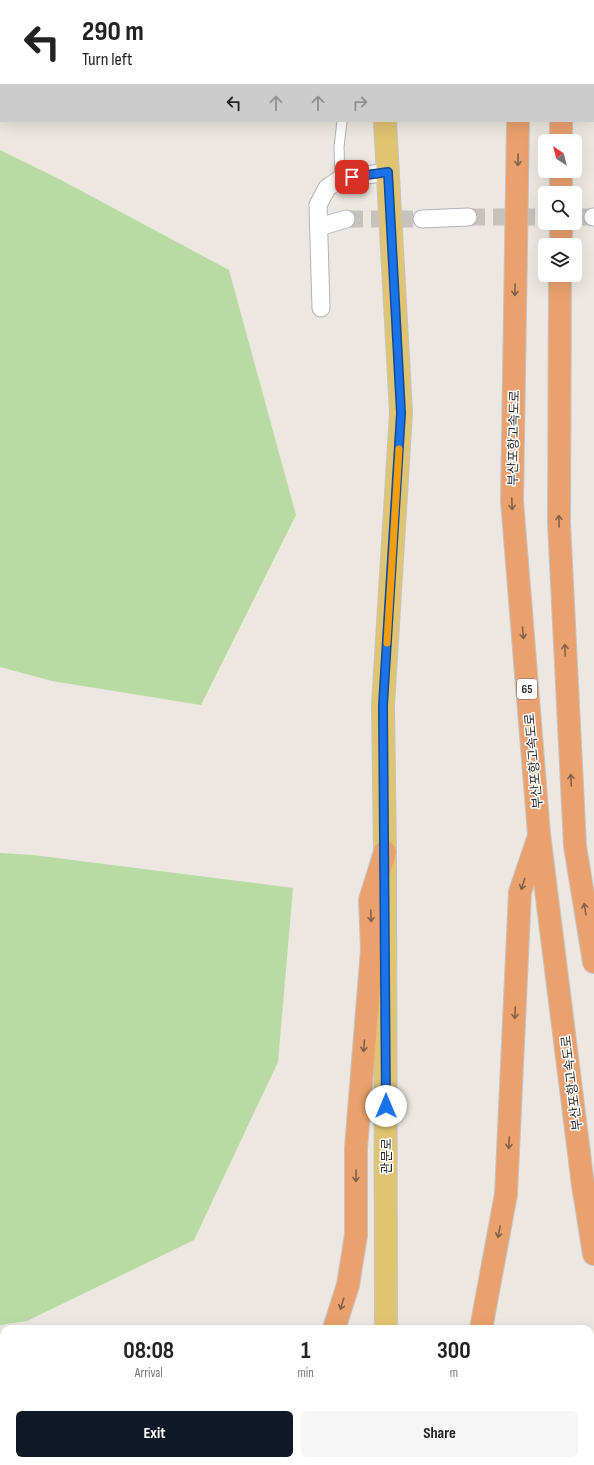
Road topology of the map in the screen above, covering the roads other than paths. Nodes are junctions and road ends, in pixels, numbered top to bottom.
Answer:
1 (342, 122) edge
2 (385, 122) edge
3 (518, 122) edge
4 (562, 122) edge
5 (561, 134) edge
6 (388, 172) junction
7 (340, 179) junction
8 (468, 218) tunnel mouth
9 (346, 219) tunnel mouth
10 (422, 219) tunnel mouth
11 (319, 227) junction
12 (560, 282) edge
13 (321, 308) dead end
14 (539, 834) junction
15 (385, 852) junction
16 (594, 962) edge
17 (594, 1254) edge
18 (335, 1325) edge
19 (386, 1325) edge
20 (481, 1325) edge

1 - 7 lane
2 - 6 main road, 관문로
3 -> 14 highway, 부산포항고속도로 / 65
4 - 5 highway
6 - 7 street
6 - 15 main road, 관문로
7 - 11 street
8 - 10 street
9 - 11 street
11 - 13 street
16 -> 12 highway
14 - 17 highway, 부산포항고속도로 / 65
14 -> 20 highway
15 -> 18 highway
15 - 19 main road, 관문로

